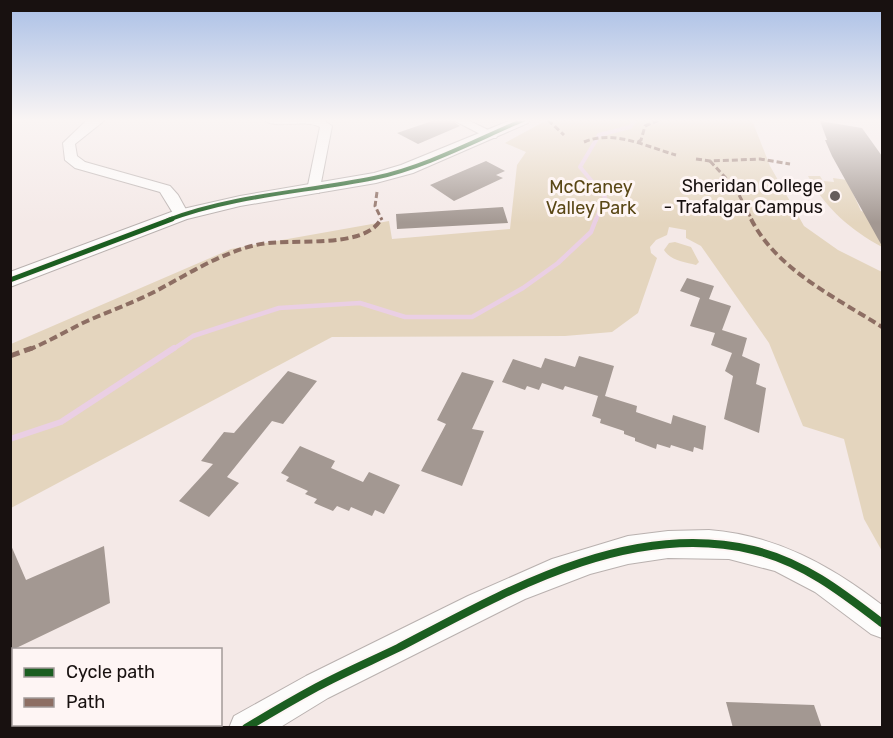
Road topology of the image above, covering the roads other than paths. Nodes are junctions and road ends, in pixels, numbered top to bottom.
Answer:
1 (70, 154) edge
2 (321, 154) edge
3 (444, 154) edge
4 (314, 190) junction
5 (181, 215) junction
6 (10, 280) edge
7 (882, 623) edge
8 (246, 728) edge

1 - 5 street
2 - 4 street
3 - 4 street
4 - 5 street
5 - 6 street
7 - 8 street

